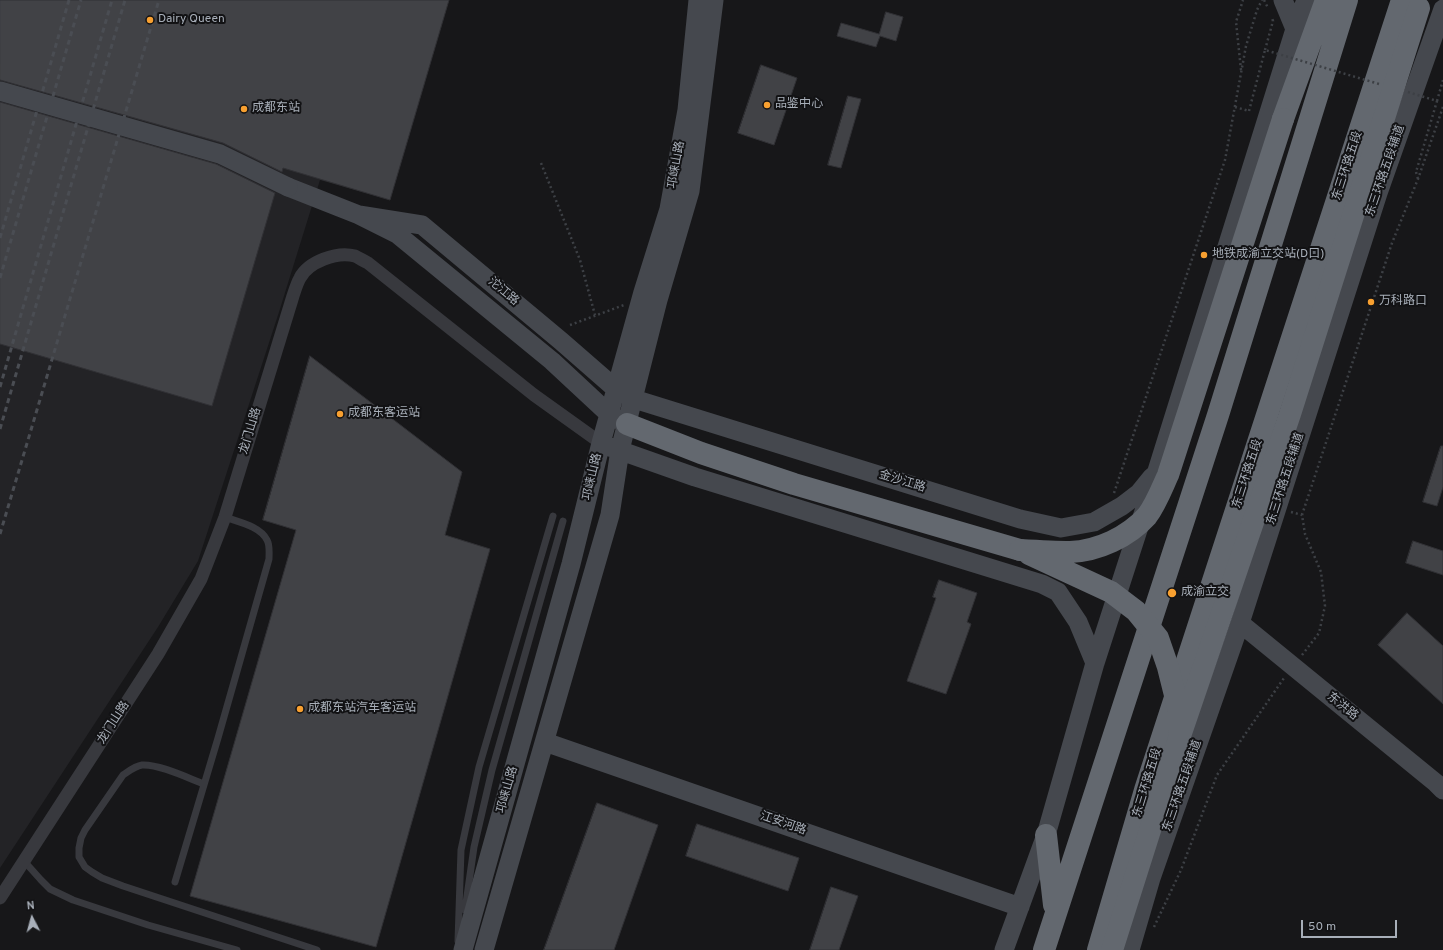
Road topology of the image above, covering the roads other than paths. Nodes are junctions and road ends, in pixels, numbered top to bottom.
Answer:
1 (698, 0) edge
2 (714, 0) edge
3 (1283, 0) edge
4 (1306, 0) edge
5 (1326, 0) edge
6 (1347, 0) edge
7 (1402, 0) edge
8 (1422, 0) edge
9 (1443, 8) edge
10 (1295, 29) junction
11 (0, 91) edge
12 (0, 104) edge
13 (288, 187) junction
14 (360, 215) junction
15 (616, 389) junction
16 (634, 399) junction
17 (618, 419) junction
18 (601, 443) junction
19 (620, 450) junction
20 (1157, 471) junction
21 (553, 516) dead end
22 (225, 517) junction
23 (563, 521) dead end
24 (1020, 550) junction
25 (1240, 623) junction
26 (1094, 663) junction
27 (1179, 739) junction
28 (545, 742) junction
29 (204, 784) junction
30 (1443, 790) edge
31 (1046, 835) junction
32 (24, 861) junction
33 (175, 882) dead end
34 (0, 898) edge
35 (1020, 907) junction
36 (1054, 913) junction
37 (237, 950) edge
38 (316, 950) edge
39 (460, 950) edge
40 (484, 950) edge
41 (1004, 950) edge
42 (1044, 950) edge
43 (1098, 950) edge
44 (1112, 950) edge
45 (1130, 950) edge

1 - 15 street, 邛崃山路
2 - 16 street, 邛崃山路
3 - 10 street
4 - 10 street
5 - 24 highway, bridge
6 - 36 highway
7 - 43 highway, 东三环路五段
8 - 27 highway, bridge
9 - 25 street, 东三环路五段辅道
10 - 20 street
11 - 13 street, bridge
12 - 13 street, bridge
13 - 14 street
14 - 15 street, 沱江路
14 - 17 street
15 - 16 street, 沱江路
15 - 17 street, 邛崃山路
16 - 17 street, 邛崃山路
16 - 20 street, 金沙江路
17 - 18 street, 邛崃山路
17 - 19 street, 邛崃山路
17 - 24 highway
18 - 19 street
18 - 22 street, 龙门山路
18 - 39 street, 邛崃山路
19 - 26 street
19 - 28 street, 邛崃山路
20 - 26 street
21 - 39 lane
22 - 29 lane
22 - 32 street, 龙门山路
23 - 39 lane
24 - 27 highway, bridge
25 - 30 street, 东洪路
25 - 45 street, 东三环路五段辅道
26 - 31 street
27 - 44 highway, bridge
28 - 35 street, 江安河路
28 - 40 street, 邛崃山路
29 - 33 lane
29 - 38 lane
31 - 35 street
31 - 36 highway
32 - 34 street, 龙门山路
32 - 37 lane
35 - 41 street
36 - 42 highway

